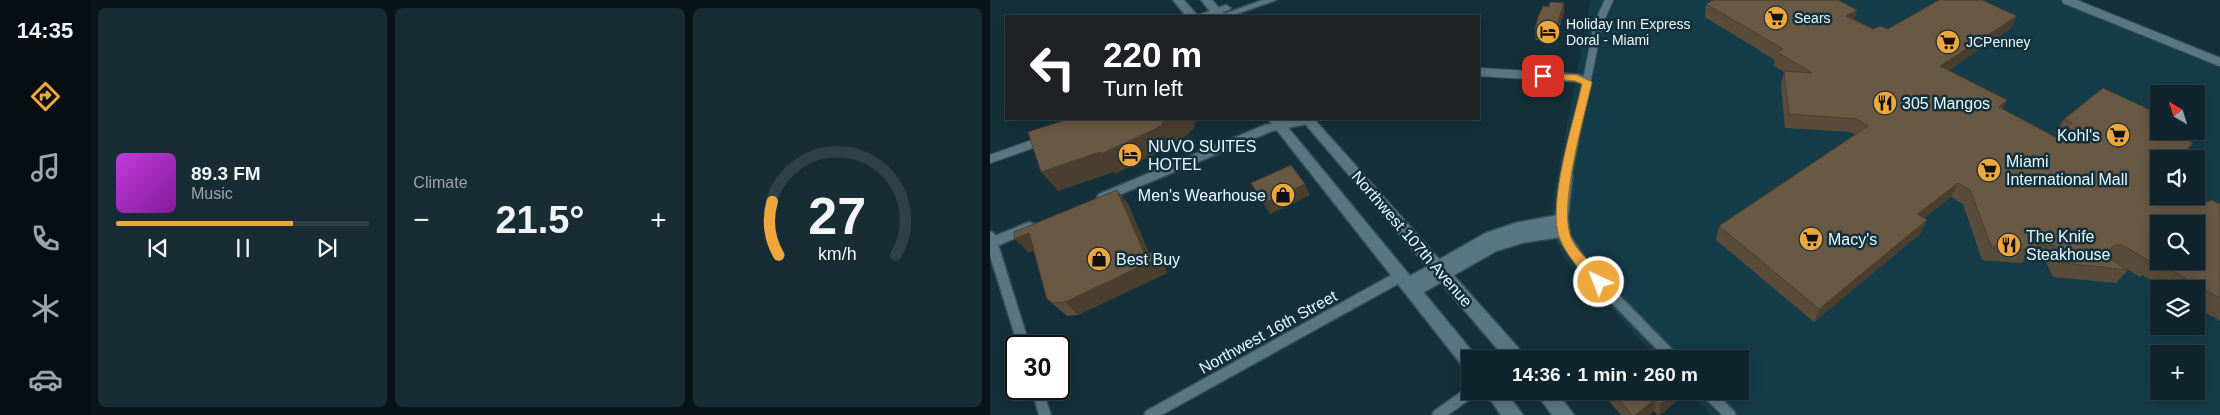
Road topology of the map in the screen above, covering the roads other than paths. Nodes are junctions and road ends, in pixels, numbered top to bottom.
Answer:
1 (1178, 0) edge
2 (1206, 0) edge
3 (1250, 0) edge
4 (1272, 0) edge
5 (1609, 0) edge
6 (2066, 0) edge
7 (1191, 15) edge
8 (1220, 15) edge
9 (2220, 62) edge
10 (1480, 72) edge
11 (1480, 78) edge
12 (1587, 82) junction
13 (1300, 120) edge
14 (1312, 120) edge
15 (1277, 122) edge
16 (1055, 136) edge
17 (990, 159) edge
18 (1088, 203) edge
19 (1045, 221) edge
20 (1563, 225) junction
21 (991, 241) edge
22 (1439, 271) junction
23 (1407, 284) junction
24 (1021, 335) edge
25 (1508, 350) edge
26 (1665, 350) edge
27 (1461, 351) edge
28 (1461, 399) edge
29 (1040, 400) edge
30 (1500, 400) edge
31 (1552, 400) edge
32 (1713, 400) edge
33 (1724, 414) edge
34 (1045, 415) edge
35 (1150, 415) edge
36 (1438, 415) edge
37 (1513, 415) edge
38 (1564, 415) edge

1 - 7 main road
2 - 8 main road
3 - 8 street
4 - 8 street
5 - 12 street
6 - 9 street
10 - 12 street
11 - 12 street
12 - 20 street
13 - 15 street
14 - 22 main road, Northwest 107th Avenue
15 - 18 street
15 - 23 main road, Northwest 107th Avenue
16 - 17 street
19 - 21 street
20 - 22 street, Northwest 16th Street
20 - 26 street
21 - 24 street
22 - 23 street, Northwest 16th Street
22 - 25 main road, Northwest 107th Avenue
23 - 27 main road, Northwest 107th Avenue
23 - 35 street, Northwest 16th Street
28 - 36 street
29 - 34 street
30 - 37 main road
31 - 38 main road
32 - 33 street

